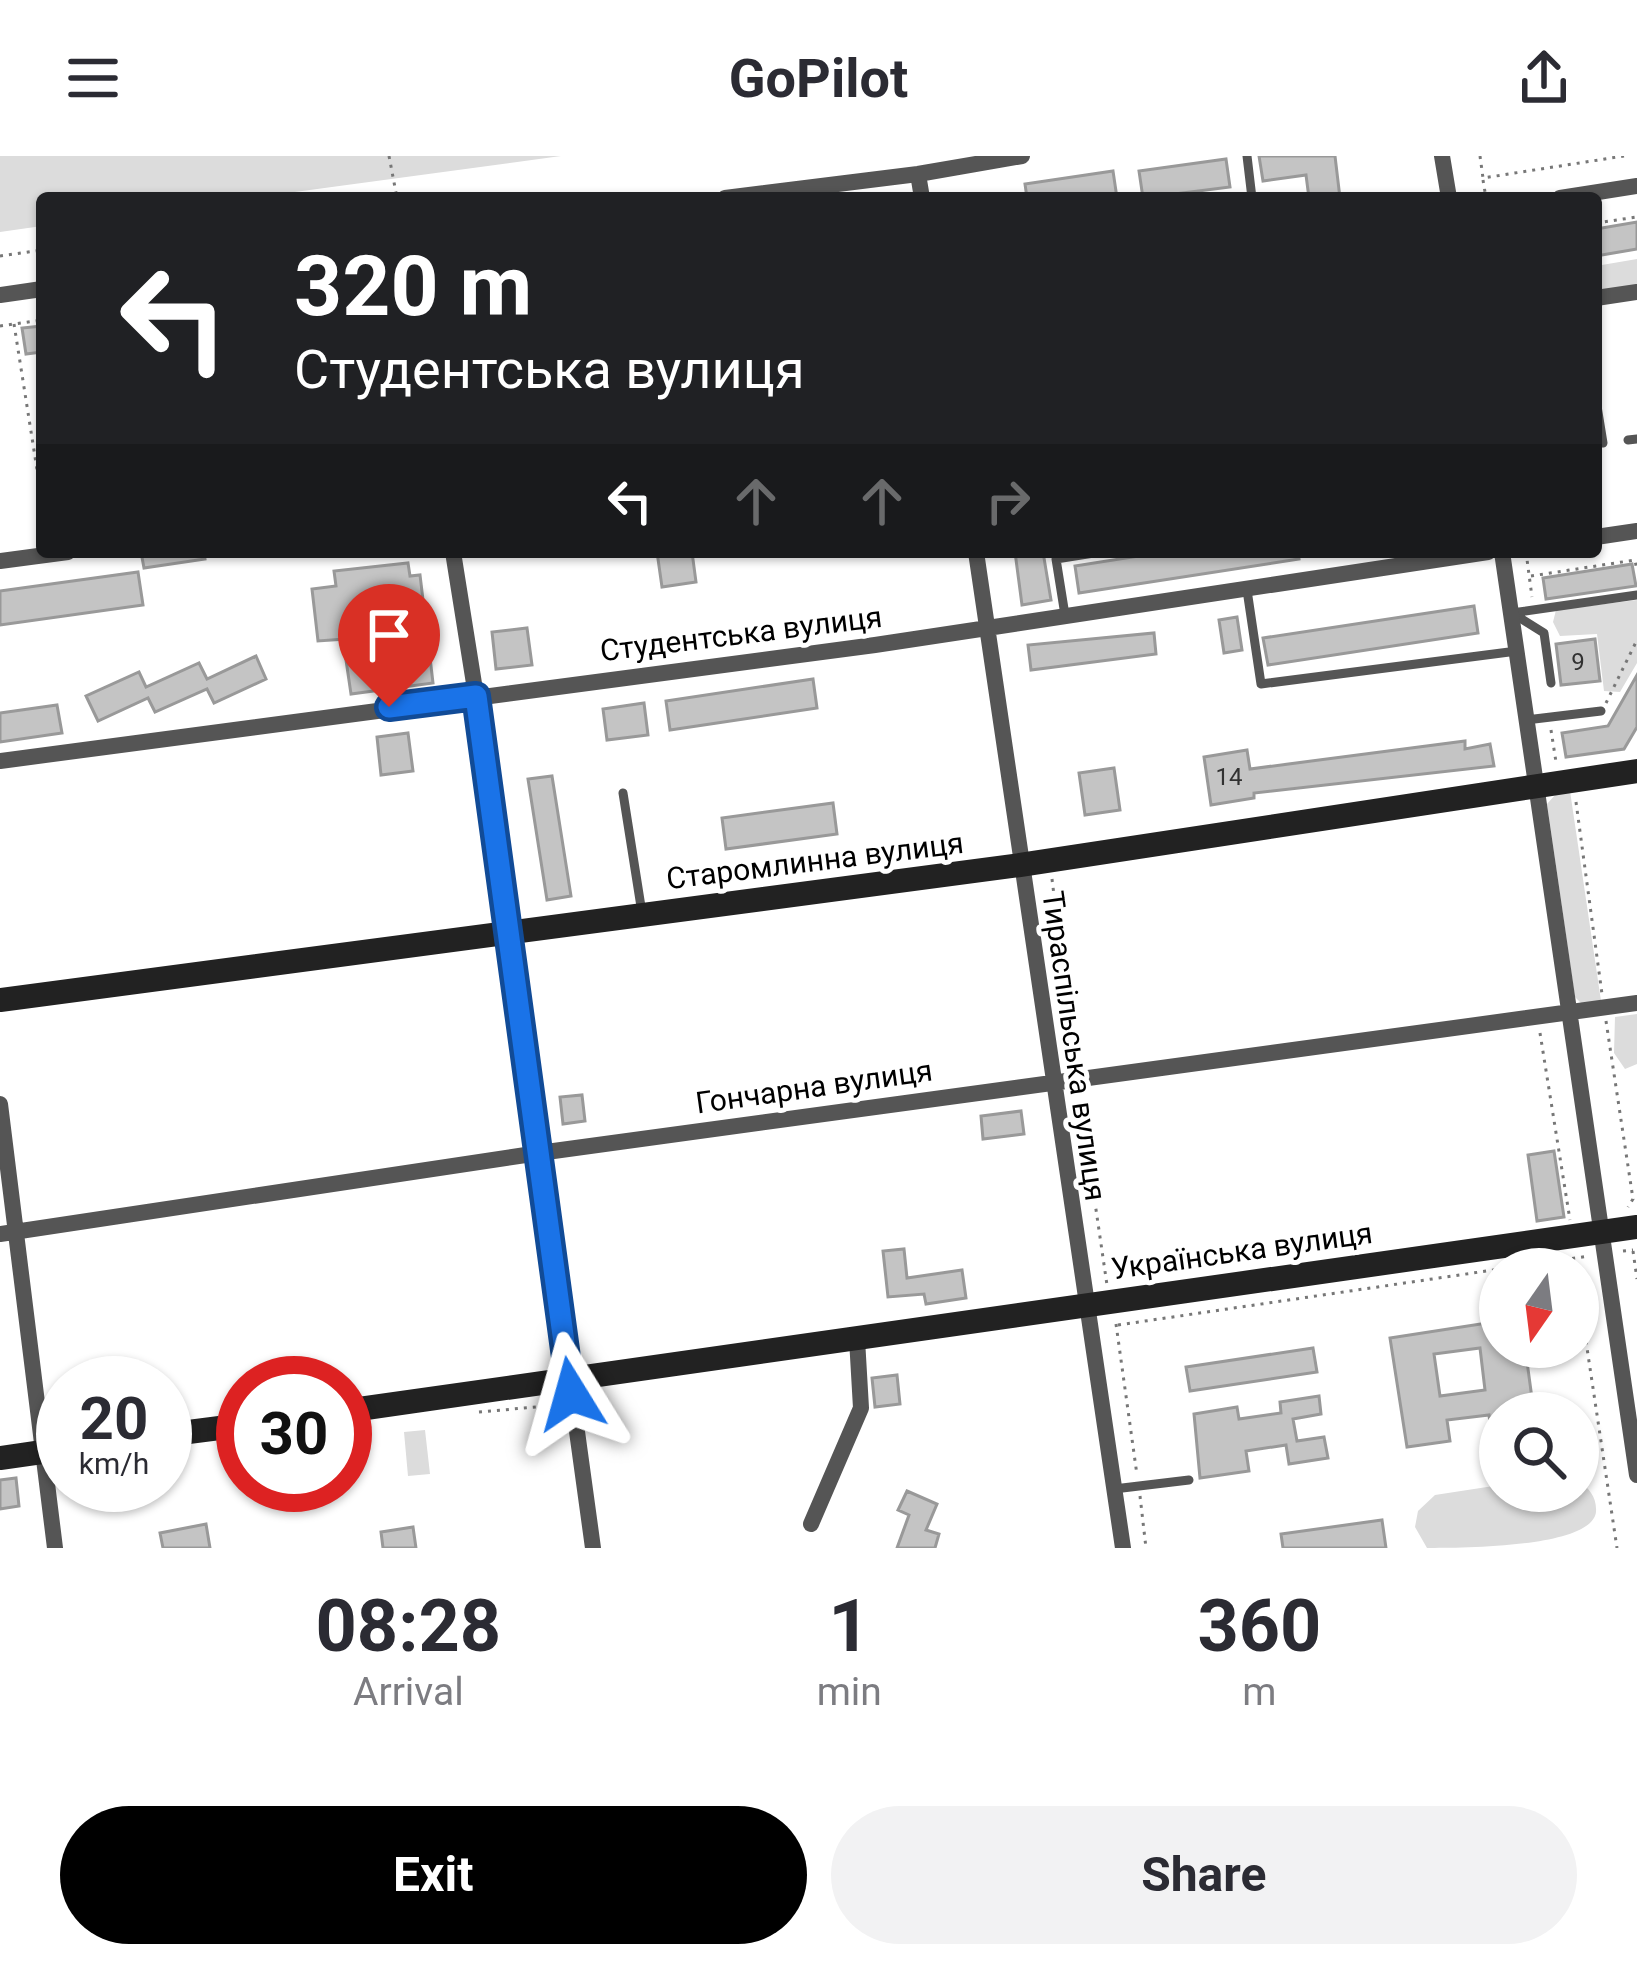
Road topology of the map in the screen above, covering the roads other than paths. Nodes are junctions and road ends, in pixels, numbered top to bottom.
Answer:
1 (1022, 156) edge
2 (1247, 156) edge
3 (1442, 156) edge
4 (918, 174) junction
5 (1637, 186) edge
6 (773, 192) edge
7 (921, 192) edge
8 (1251, 192) edge
9 (1448, 192) edge
10 (1599, 192) edge
11 (36, 290) edge
12 (1637, 292) edge
13 (0, 296) edge
14 (1602, 297) edge
15 (1602, 437) edge
16 (1603, 443) dead end
17 (1637, 531) edge
18 (1602, 536) edge
19 (36, 556) edge
20 (453, 558) edge
21 (977, 558) edge
22 (1062, 558) edge
23 (1450, 558) edge
24 (1503, 558) edge
25 (0, 561) edge
26 (1247, 590) junction
27 (1637, 596) edge
28 (1512, 613) junction
29 (1065, 615) junction
30 (985, 627) junction
31 (1517, 651) junction
32 (1551, 683) dead end
33 (476, 696) junction
34 (1601, 711) road end
35 (1526, 720) junction
36 (0, 760) edge
37 (1637, 772) edge
38 (1537, 787) junction
39 (623, 793) dead end
40 (1020, 865) junction
41 (642, 913) junction
42 (508, 931) junction
43 (0, 1000) edge
44 (1637, 1003) edge
45 (1571, 1013) junction
46 (1053, 1081) junction
47 (0, 1104) edge
48 (539, 1153) junction
49 (8, 1233) edge
50 (1633, 1235) edge
51 (1603, 1243) junction
52 (1097, 1302) junction
53 (857, 1339) junction
54 (36, 1372) edge
55 (569, 1380) junction
56 (372, 1407) edge
57 (36, 1453) edge
58 (0, 1457) edge
59 (1637, 1475) edge
60 (1189, 1480) dead end
61 (1114, 1490) junction
62 (54, 1512) edge
63 (812, 1523) dead end
64 (55, 1548) edge
65 (593, 1548) edge
66 (1123, 1548) edge

1 - 4 street
2 - 8 lane
3 - 9 street
4 - 6 street
4 - 7 street
5 - 10 street
11 - 13 street
12 - 14 street
15 - 16 lane
17 - 18 street
19 - 25 street
20 - 33 street
21 - 30 street, Тираспільська вулиця
22 - 29 lane
23 - 26 street, Студентська вулиця
24 - 28 street
26 - 29 street, Студентська вулиця
26 - 31 lane
27 - 28 lane
28 - 31 street
28 - 32 lane
29 - 30 street, Студентська вулиця
30 - 33 street, Студентська вулиця
30 - 40 street, Тираспільська вулиця
31 - 35 street
33 - 36 street, Студентська вулиця
33 - 42 street
34 - 35 lane
35 - 38 street
37 - 38 street, Старомлинна вулиця
38 - 40 street, Старомлинна вулиця
38 - 45 street
39 - 41 lane
40 - 41 street, Старомлинна вулиця
40 - 46 street, Тираспільська вулиця
41 - 42 street, Старомлинна вулиця
42 - 43 street, Старомлинна вулиця
42 - 48 street
44 - 45 street, Гончарна вулиця
45 - 46 street, Гончарна вулиця
45 - 51 street
46 - 48 street, Гончарна вулиця
46 - 52 street, Тираспільська вулиця
47 - 49 street
48 - 49 street, Гончарна вулиця
48 - 55 street
49 - 54 street
50 - 51 street, Українська вулиця
51 - 52 street, Українська вулиця
51 - 59 street
52 - 53 street, Українська вулиця
52 - 61 street, Тираспільська вулиця
53 - 55 street, Українська вулиця
53 - 63 street
55 - 56 street, Українська вулиця
55 - 65 street
57 - 58 street
60 - 61 lane
61 - 66 street, Тираспільська вулиця
62 - 64 street

